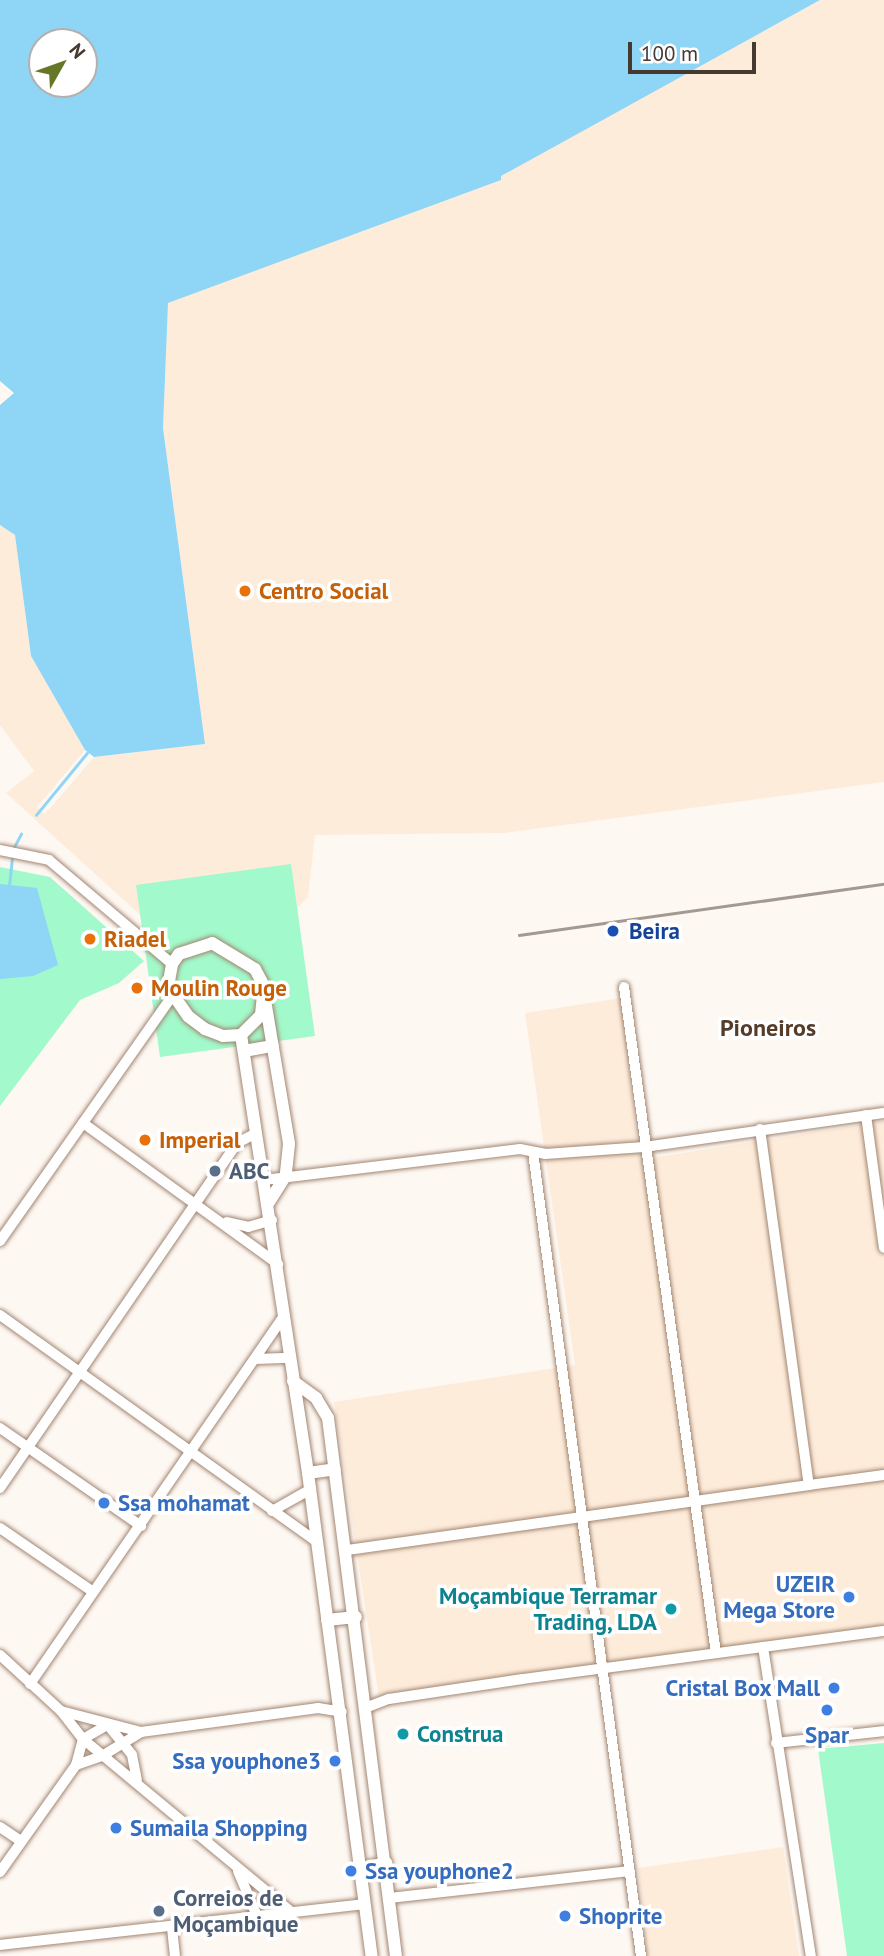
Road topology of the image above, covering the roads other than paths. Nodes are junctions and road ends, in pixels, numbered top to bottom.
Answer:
1 (0, 850) edge
2 (172, 964) junction
3 (624, 987) dead end
4 (172, 996) junction
5 (265, 1003) junction
6 (242, 1035) junction
7 (274, 1046) junction
8 (244, 1051) junction
9 (884, 1113) edge
10 (866, 1115) junction
11 (83, 1123) junction
12 (760, 1129) junction
13 (257, 1133) junction
14 (644, 1147) junction
15 (533, 1152) junction
16 (286, 1175) junction
17 (264, 1180) junction
18 (197, 1202) junction
19 (269, 1202) junction
20 (272, 1220) junction
21 (226, 1222) junction
22 (0, 1241) edge
23 (884, 1248) edge
24 (279, 1264) junction
25 (0, 1315) edge
26 (284, 1316) junction
27 (290, 1358) junction
28 (255, 1359) junction
29 (79, 1374) junction
30 (293, 1381) junction
31 (0, 1429) edge
32 (28, 1449) junction
33 (192, 1455) junction
34 (335, 1469) junction
35 (309, 1473) junction
36 (884, 1475) edge
37 (809, 1485) junction
38 (0, 1488) edge
39 (311, 1489) junction
40 (696, 1500) junction
41 (272, 1511) junction
42 (581, 1517) junction
43 (141, 1526) junction
44 (0, 1528) edge
45 (317, 1542) junction
46 (347, 1550) junction
47 (92, 1591) junction
48 (356, 1617) junction
49 (327, 1620) junction
50 (884, 1631) edge
51 (763, 1647) junction
52 (716, 1653) junction
53 (0, 1655) edge
54 (602, 1669) junction
55 (30, 1684) junction
56 (340, 1697) junction
57 (365, 1702) junction
58 (318, 1708) junction
59 (61, 1711) junction
60 (342, 1712) junction
61 (107, 1725) junction
62 (884, 1731) edge
63 (141, 1732) junction
64 (83, 1740) junction
65 (125, 1742) junction
66 (776, 1743) junction
67 (102, 1756) junction
68 (76, 1765) junction
69 (137, 1780) junction
70 (0, 1827) edge
71 (21, 1840) junction
72 (386, 1863) junction
73 (236, 1868) junction
74 (360, 1869) junction
75 (629, 1871) junction
76 (0, 1872) edge
77 (390, 1898) junction
78 (365, 1904) junction
79 (290, 1911) junction
80 (257, 1916) junction
81 (172, 1928) junction
82 (0, 1945) edge
83 (175, 1956) edge
84 (372, 1956) edge
85 (396, 1956) edge
86 (641, 1956) edge
87 (811, 1956) edge

1 - 2 street
2 - 4 street
2 - 5 street
3 - 14 street
4 - 6 street
4 - 11 street
5 - 6 street
5 - 7 street
6 - 8 street
7 - 8 street
7 - 16 street
8 - 13 street
9 - 10 street
10 - 12 street
10 - 23 street
11 - 18 street
11 - 22 street
12 - 14 street
12 - 37 street
13 - 17 street
13 - 18 street
14 - 15 street
14 - 40 street
15 - 16 street
15 - 42 street
16 - 17 street
16 - 19 street
17 - 19 street
18 - 21 street
18 - 29 street
19 - 20 street
20 - 21 street
20 - 24 street
21 - 24 street
24 - 26 street
25 - 29 street
26 - 27 street
26 - 28 street
27 - 28 street
27 - 30 street
28 - 33 street
29 - 32 street
29 - 33 street
30 - 34 street
30 - 35 street
31 - 32 street
32 - 38 street
32 - 43 street
33 - 41 street
33 - 43 street
34 - 35 street
34 - 46 street
35 - 39 street
36 - 37 street
37 - 40 street
39 - 41 street
39 - 45 street
40 - 42 street
40 - 52 street
41 - 45 street
42 - 46 street
42 - 54 street
43 - 47 street
44 - 47 street
45 - 49 street
46 - 48 street
47 - 55 street
48 - 49 street
48 - 57 street
49 - 56 street
50 - 51 street
51 - 52 street
51 - 66 street
52 - 54 street
53 - 55 street
54 - 57 street
54 - 75 street
55 - 59 street
56 - 57 street
56 - 58 street
56 - 60 street
57 - 60 street
57 - 72 street
58 - 60 street
58 - 63 street
59 - 61 street
59 - 64 street
60 - 74 street
61 - 63 street
61 - 64 street
61 - 65 street
62 - 66 street
63 - 65 street
64 - 67 street
64 - 68 street
65 - 67 street
65 - 69 street
66 - 87 street
67 - 68 street
67 - 69 street
68 - 71 street
69 - 73 street
70 - 71 street
71 - 76 street
72 - 74 street
72 - 77 street
73 - 79 street
73 - 80 street
74 - 78 street
75 - 77 street
75 - 86 street
77 - 85 street
78 - 79 street
78 - 84 street
79 - 80 street
80 - 81 street
81 - 82 street
81 - 83 street

